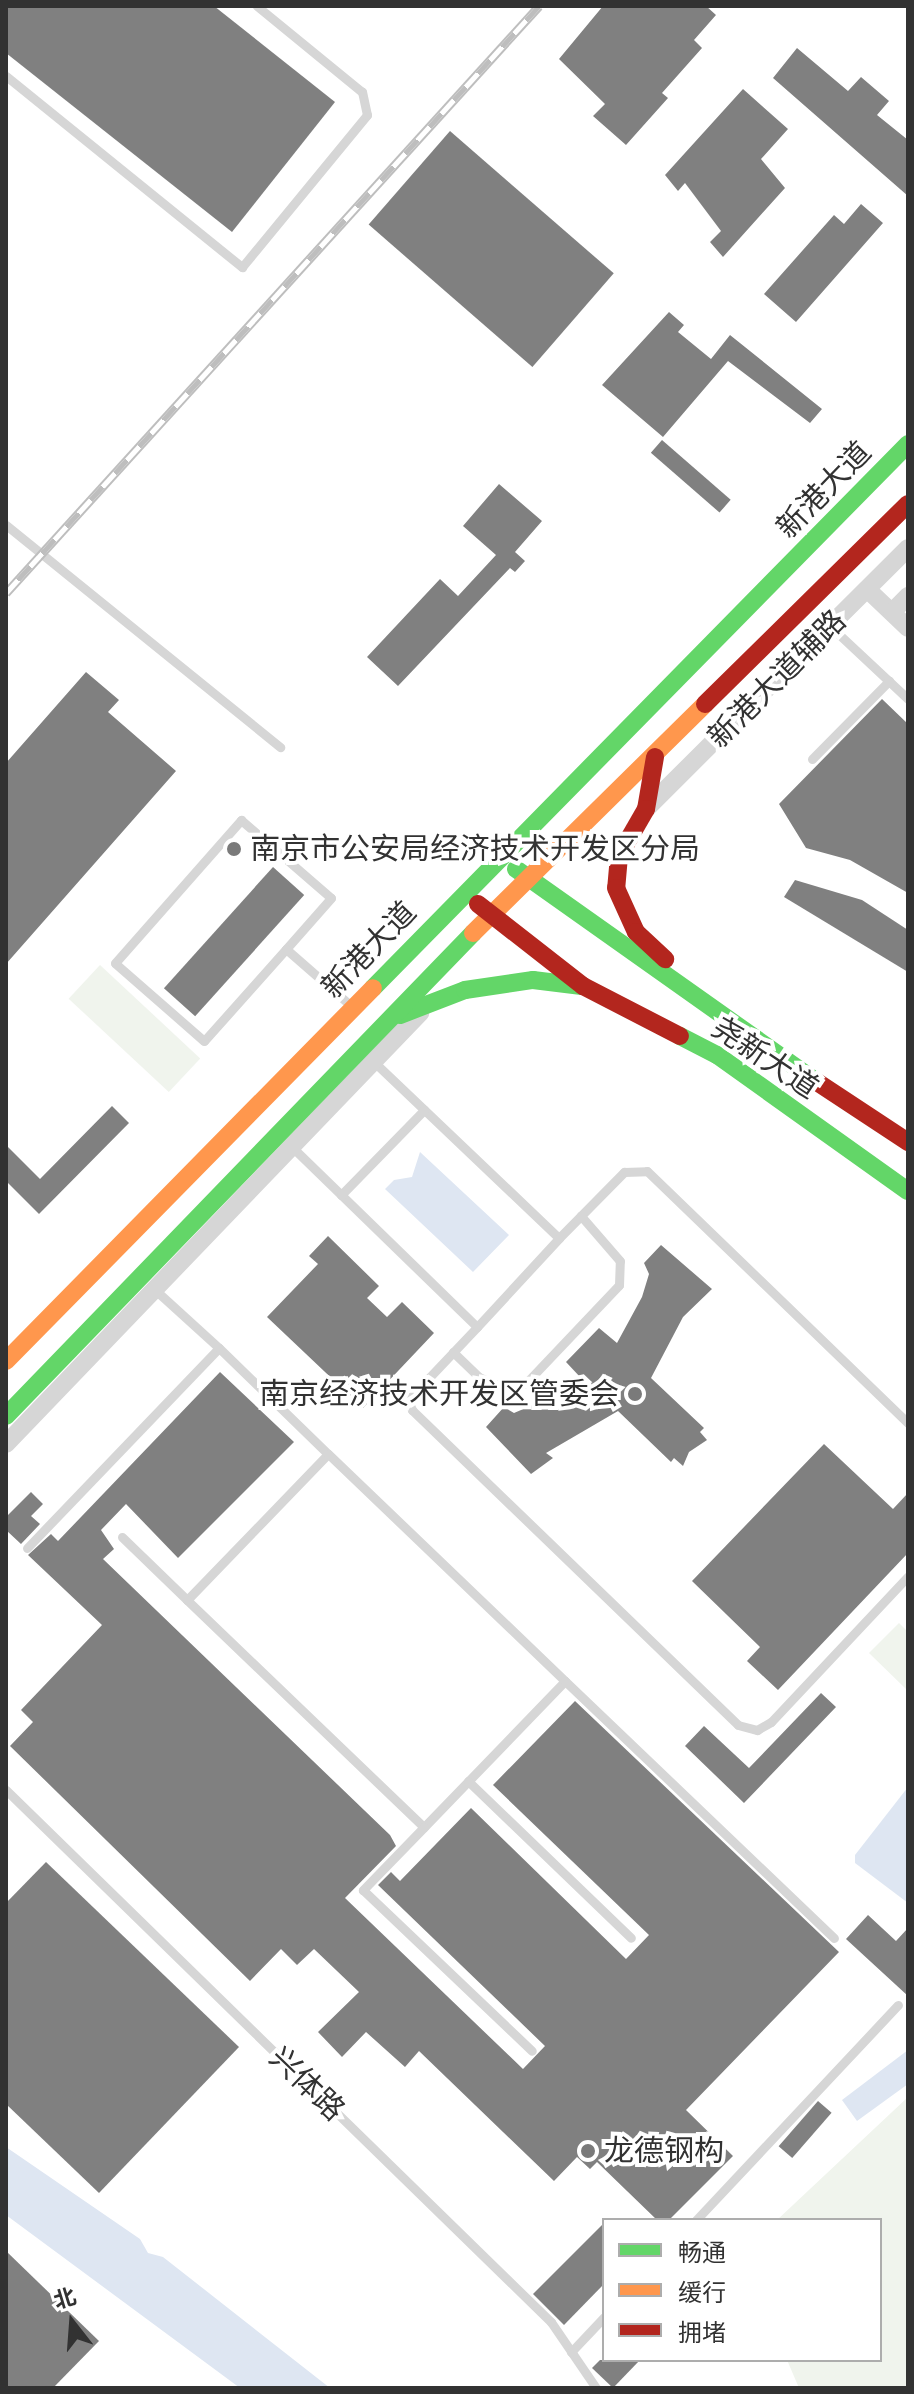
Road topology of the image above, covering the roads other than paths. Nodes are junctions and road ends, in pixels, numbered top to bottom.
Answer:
1 (257, 6) edge
2 (6, 76) edge
3 (908, 444) edge
4 (908, 504) edge
5 (6, 525) edge
6 (908, 548) edge
7 (868, 590) junction
8 (908, 596) edge
9 (892, 612) junction
10 (830, 626) junction
11 (908, 628) edge
12 (889, 681) junction
13 (908, 699) edge
14 (280, 747) dead end
15 (655, 757) junction
16 (812, 759) dead end
17 (646, 809) junction
18 (501, 855) junction
19 (530, 881) junction
20 (464, 892) junction
21 (493, 917) junction
22 (286, 949) junction
23 (583, 986) junction
24 (430, 1003) junction
25 (353, 1007) junction
26 (387, 1020) junction
27 (731, 1025) junction
28 (358, 1046) junction
29 (374, 1061) junction
30 (424, 1110) junction
31 (275, 1130) junction
32 (908, 1142) edge
33 (292, 1147) junction
34 (908, 1191) edge
35 (341, 1195) junction
36 (581, 1216) junction
37 (559, 1238) junction
38 (139, 1275) junction
39 (155, 1289) junction
40 (477, 1327) junction
41 (219, 1348) junction
42 (453, 1352) junction
43 (6, 1361) edge
44 (6, 1416) edge
45 (908, 1423) edge
46 (6, 1444) edge
47 (328, 1454) junction
48 (122, 1537) dead end
49 (27, 1548) dead end
50 (908, 1576) edge
51 (187, 1600) junction
52 (565, 1681) junction
53 (468, 1781) junction
54 (6, 1790) edge
55 (424, 1827) junction
56 (631, 1938) dead end
57 (834, 1938) dead end
58 (898, 2005) dead end
59 (532, 2051) dead end
60 (698, 2218) edge
61 (602, 2319) edge
62 (571, 2352) junction
63 (596, 2388) edge

1 - 2 lane
3 - 18 main road, 新港大道
4 - 15 main road, 新港大道
5 - 14 lane
6 - 7 street, 新港大道辅路
7 - 9 street
7 - 10 street, 新港大道辅路
8 - 9 street
9 - 11 street
10 - 12 lane
10 - 17 street, 新港大道辅路
12 - 13 lane
12 - 16 lane
15 - 17 main road, 尧新大道
15 - 19 main road, 新港大道
17 - 27 main road, 尧新大道
18 - 19 main road, 尧新大道
18 - 20 main road, 新港大道
19 - 21 main road, 新港大道
19 - 27 main road, 尧新大道
20 - 21 main road, 尧新大道
20 - 25 main road, 新港大道
21 - 23 main road, 尧新大道
21 - 26 main road, 新港大道
22 - 22 lane
22 - 25 lane
23 - 24 main road, 尧新大道
23 - 34 main road, 尧新大道
24 - 26 main road, 尧新大道
24 - 29 street
25 - 43 main road, 新港大道
26 - 28 main road, 新港大道
27 - 32 main road, 尧新大道
28 - 29 lane
28 - 31 main road, 新港大道
29 - 30 lane
29 - 33 street
30 - 35 lane
30 - 37 lane
31 - 33 lane
31 - 38 main road, 新港大道
33 - 35 lane
33 - 39 street
35 - 40 lane
36 - 37 lane
36 - 42 lane
36 - 45 lane
37 - 40 lane
38 - 39 lane
38 - 44 main road, 新港大道
39 - 41 lane
39 - 46 street
40 - 42 lane
41 - 47 lane
41 - 49 lane
42 - 50 lane
47 - 51 lane
47 - 52 lane
48 - 51 lane
51 - 55 lane
52 - 53 lane
52 - 57 lane
53 - 55 lane
53 - 56 lane
54 - 62 lane, 兴体路
55 - 59 lane
58 - 60 lane
61 - 62 lane
62 - 63 lane, 兴体路

